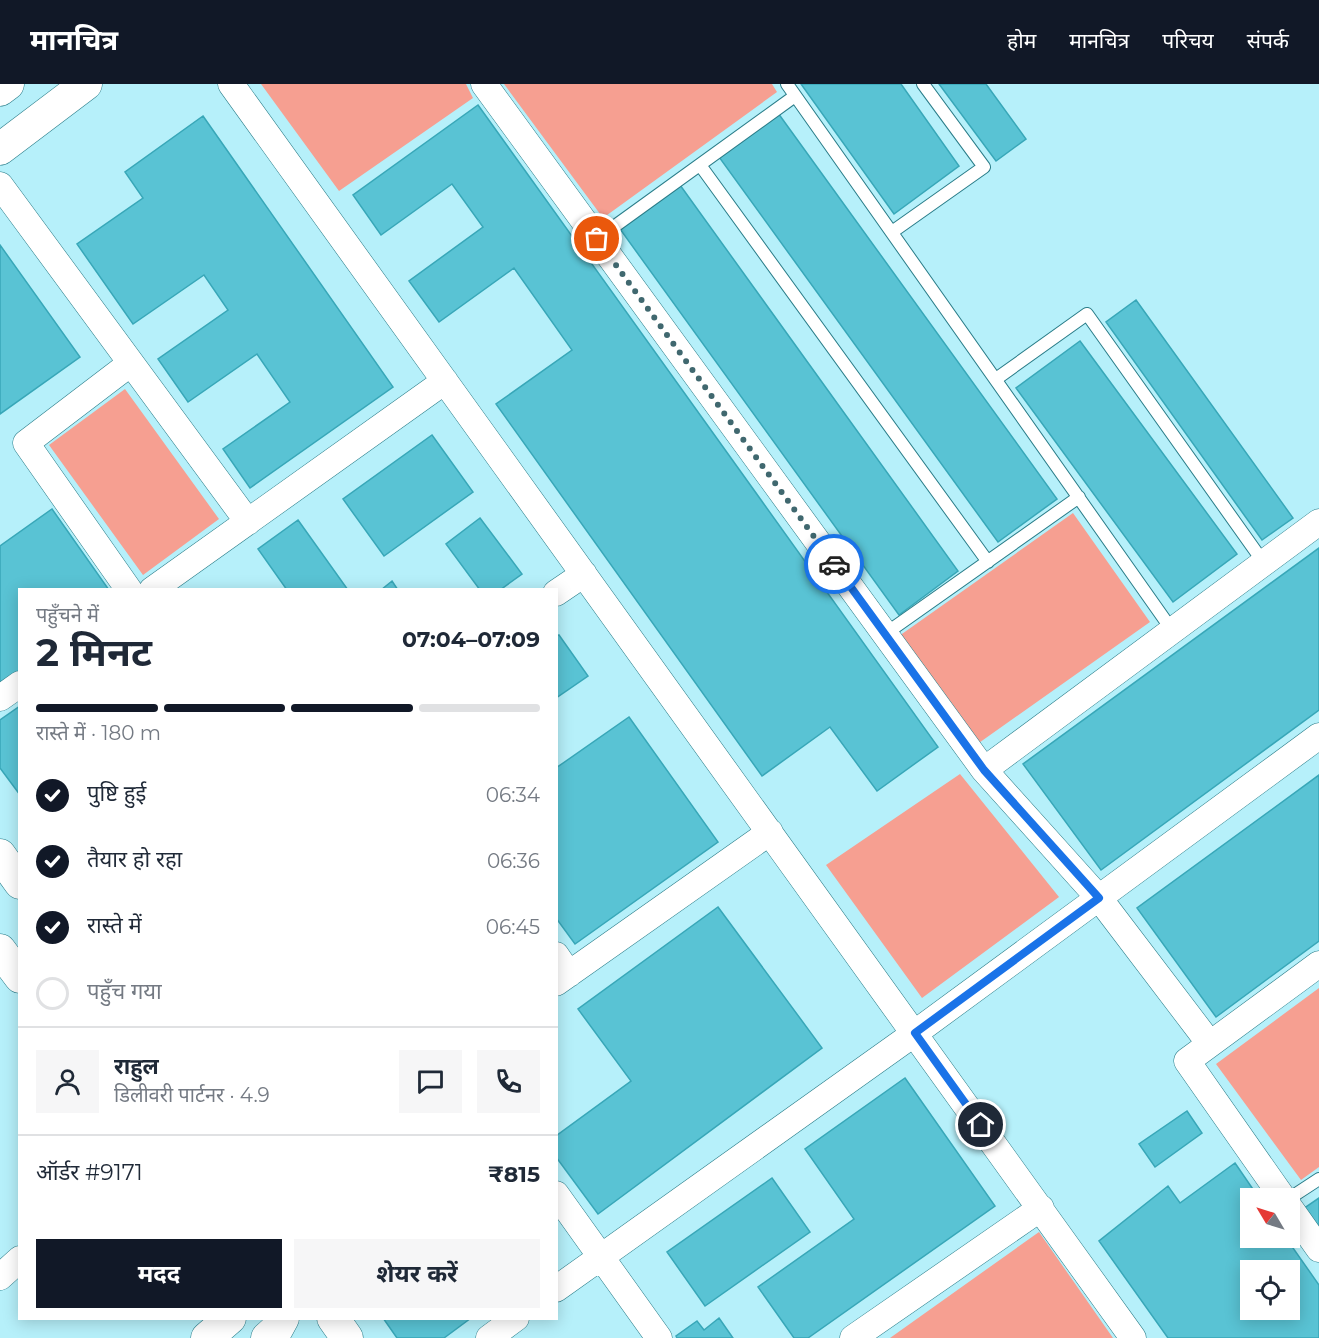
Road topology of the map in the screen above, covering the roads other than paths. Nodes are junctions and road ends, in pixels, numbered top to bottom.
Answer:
1 (8, 84) edge
2 (86, 84) edge
3 (231, 84) edge
4 (484, 84) edge
5 (787, 84) edge
6 (923, 84) edge
7 (0, 90) edge
8 (795, 96) junction
9 (0, 149) edge
10 (700, 165) junction
11 (0, 185) edge
12 (892, 232) junction
13 (597, 239) junction
14 (131, 363) junction
15 (996, 380) junction
16 (445, 381) junction
17 (1078, 498) junction
18 (248, 522) junction
19 (1319, 522) edge
20 (987, 562) junction
21 (1264, 563) junction
22 (584, 574) junction
23 (128, 588) edge
24 (155, 588) edge
25 (558, 592) edge
26 (1172, 630) junction
27 (885, 634) junction
28 (18, 685) edge
29 (0, 698) edge
30 (1319, 736) edge
31 (984, 770) junction
32 (770, 831) junction
33 (0, 855) edge
34 (18, 879) edge
35 (1099, 898) junction
36 (0, 950) edge
37 (1319, 964) edge
38 (561, 971) edge
39 (18, 974) edge
40 (915, 1033) junction
41 (1210, 1044) junction
42 (1319, 1179) edge
43 (1276, 1188) edge
44 (1300, 1191) edge
45 (558, 1197) edge
46 (1041, 1208) junction
47 (1300, 1222) edge
48 (1319, 1249) edge
49 (601, 1257) junction
50 (18, 1261) edge
51 (0, 1277) edge
52 (558, 1288) edge
53 (228, 1320) edge
54 (334, 1320) edge
55 (513, 1320) edge
56 (207, 1338) edge
57 (347, 1338) edge
58 (489, 1338) edge
59 (659, 1338) edge
60 (853, 1338) edge
61 (1133, 1338) edge

1 - 7 street
2 - 9 street
3 - 16 street
4 - 13 street
5 - 8 lane
6 - 12 lane
8 - 10 lane
8 - 12 lane
10 - 13 lane
10 - 20 lane
11 - 14 street
12 - 15 lane
13 - 27 street
14 - 18 street
14 - 23 street
15 - 17 lane
15 - 21 lane
16 - 18 street
16 - 22 street
17 - 20 lane
17 - 26 lane
18 - 24 street
19 - 21 street
20 - 27 lane
21 - 26 street
22 - 25 street
22 - 32 street
26 - 31 street
27 - 31 street
28 - 29 street
30 - 35 street
31 - 35 street
32 - 38 street
32 - 40 street
33 - 34 street
35 - 40 street
35 - 41 street
36 - 39 street
37 - 41 street
40 - 46 street
40 - 49 street
41 - 43 street
42 - 44 lane
45 - 49 street
46 - 60 street
46 - 61 street
47 - 48 street
49 - 52 street
49 - 59 street
50 - 51 street
53 - 56 street
54 - 57 street
55 - 58 street

